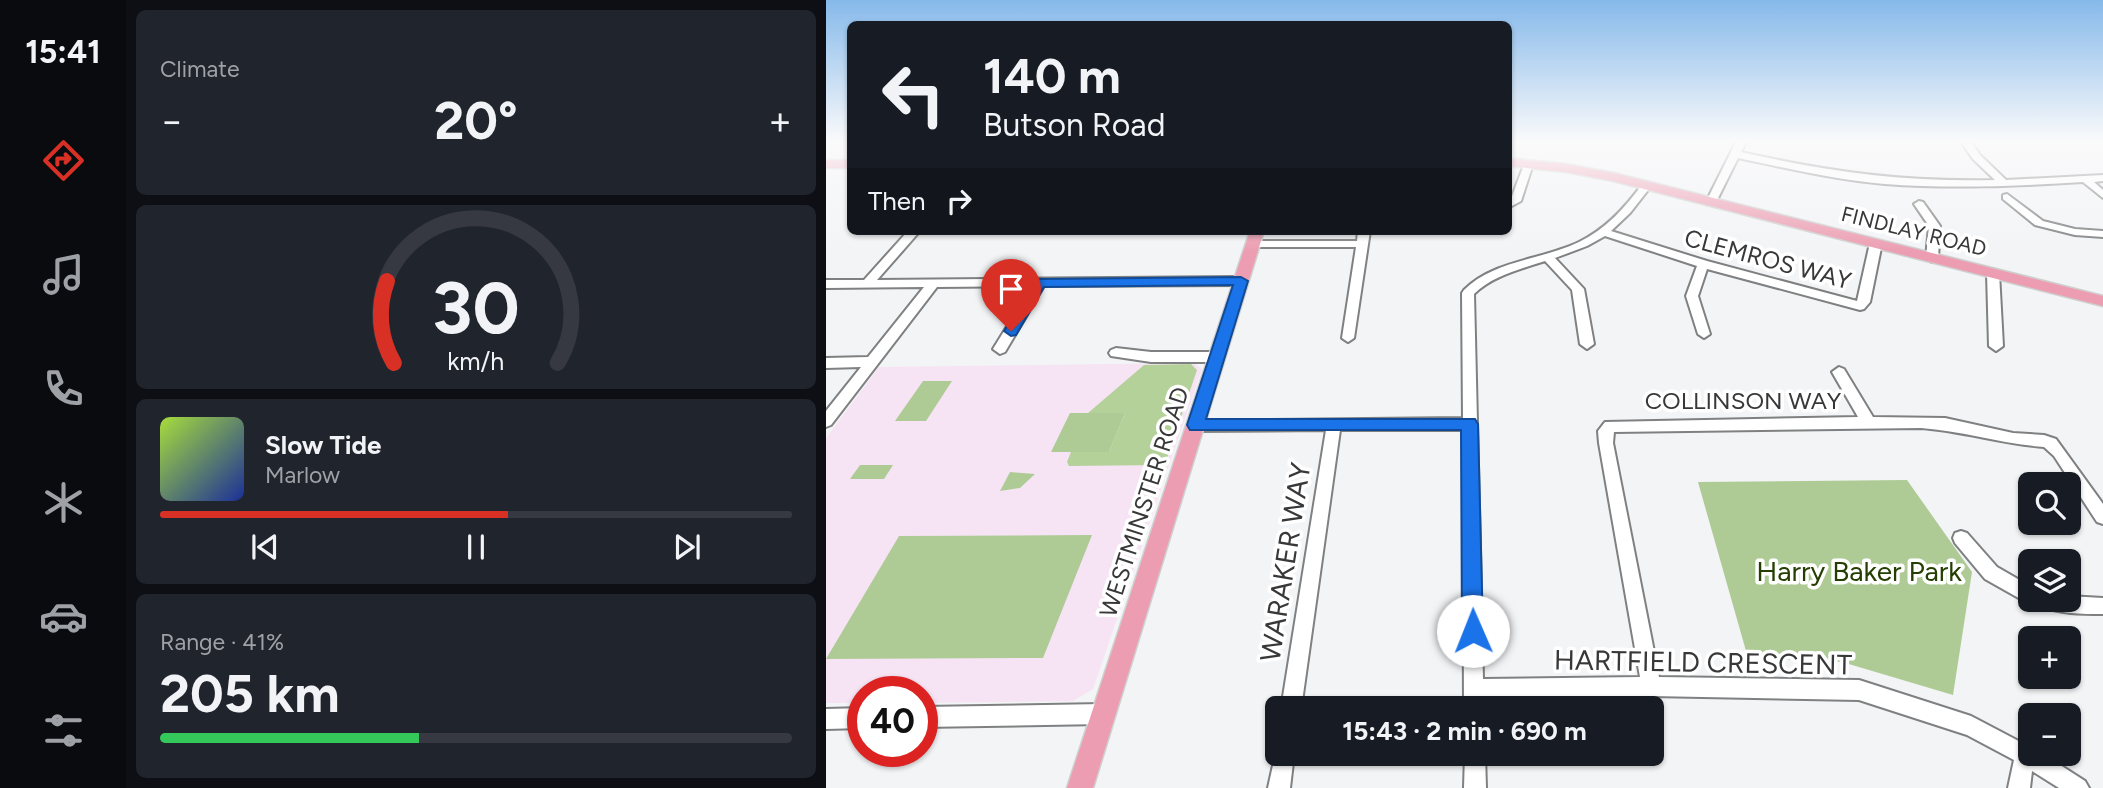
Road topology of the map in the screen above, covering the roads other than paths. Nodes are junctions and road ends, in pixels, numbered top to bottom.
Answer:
1 (1523, 179) edge
2 (1619, 179) edge
3 (1723, 179) edge
4 (1863, 179) edge
5 (2000, 179) edge
6 (2085, 179) junction
7 (2089, 179) edge
8 (2003, 182) junction
9 (1643, 184) junction
10 (2103, 195) edge
11 (2007, 197) dead end
12 (1712, 202) junction
13 (1512, 203) edge
14 (1919, 204) dead end
15 (1605, 232) junction
16 (2103, 234) edge
17 (910, 235) edge
18 (1255, 237) edge
19 (1363, 237) edge
20 (1876, 243) junction
21 (1548, 258) junction
22 (1932, 258) junction
23 (1703, 264) junction
24 (1993, 273) junction
25 (1241, 281) junction
26 (868, 283) junction
27 (1040, 283) junction
28 (826, 284) edge
29 (933, 284) junction
30 (2103, 301) edge
31 (1704, 334) dead end
32 (1348, 338) dead end
33 (1587, 344) dead end
34 (1996, 346) dead end
35 (1000, 349) dead end
36 (1116, 353) dead end
37 (1217, 357) junction
38 (872, 362) junction
39 (826, 363) edge
40 (1839, 372) dead end
41 (826, 421) edge
42 (1868, 422) junction
43 (1334, 424) junction
44 (1470, 424) junction
45 (1195, 425) junction
46 (2103, 517) edge
47 (1961, 538) dead end
48 (2018, 588) edge
49 (2081, 606) edge
50 (2103, 606) edge
51 (1651, 686) junction
52 (1293, 696) edge
53 (1474, 696) edge
54 (1515, 696) edge
55 (1103, 714) junction
56 (938, 717) edge
57 (847, 718) edge
58 (826, 719) edge
59 (2018, 751) edge
60 (1282, 766) edge
61 (1475, 766) edge
62 (2023, 766) edge
63 (2043, 766) edge
64 (1080, 788) edge
65 (1279, 788) edge
66 (1475, 788) edge
67 (2020, 788) edge
68 (2078, 788) edge

1 - 13 street
2 - 9 main road, FINDLAY ROAD
3 - 12 street
4 - 8 street
5 - 8 street
6 - 7 street
6 - 8 street
6 - 10 street
9 - 12 main road, FINDLAY ROAD
9 - 15 street
11 - 16 street
12 - 20 main road, FINDLAY ROAD
14 - 22 street
15 - 21 street
15 - 23 street, CLEMROS WAY
17 - 26 street
18 - 19 street
18 - 25 main road, WESTMINSTER ROAD
19 - 32 street
20 - 22 main road, FINDLAY ROAD
20 - 23 street, CLEMROS WAY
21 - 33 street
21 - 44 street
22 - 24 main road, FINDLAY ROAD
23 - 31 street
24 - 30 main road, FINDLAY ROAD
24 - 34 street
25 - 27 street
25 - 37 main road, WESTMINSTER ROAD
26 - 28 street
26 - 29 street
27 - 29 street
27 - 35 street
29 - 38 street
36 - 37 street
37 - 45 main road, WESTMINSTER ROAD
38 - 39 street
38 - 41 street
40 - 42 street
42 - 46 street, COLLINSON WAY
42 - 51 street, COLLINSON WAY
43 - 44 street
43 - 45 street
43 - 52 street, WARAKER WAY
44 - 53 street
45 - 55 main road, WESTMINSTER ROAD
47 - 48 street
49 - 50 street
51 - 54 street, HARTFIELD CRESCENT
51 - 59 street, HARTFIELD CRESCENT
55 - 56 street
55 - 64 main road, WESTMINSTER ROAD
57 - 58 street
60 - 65 street
61 - 66 street
62 - 67 street
63 - 68 street, HARTFIELD CRESCENT

